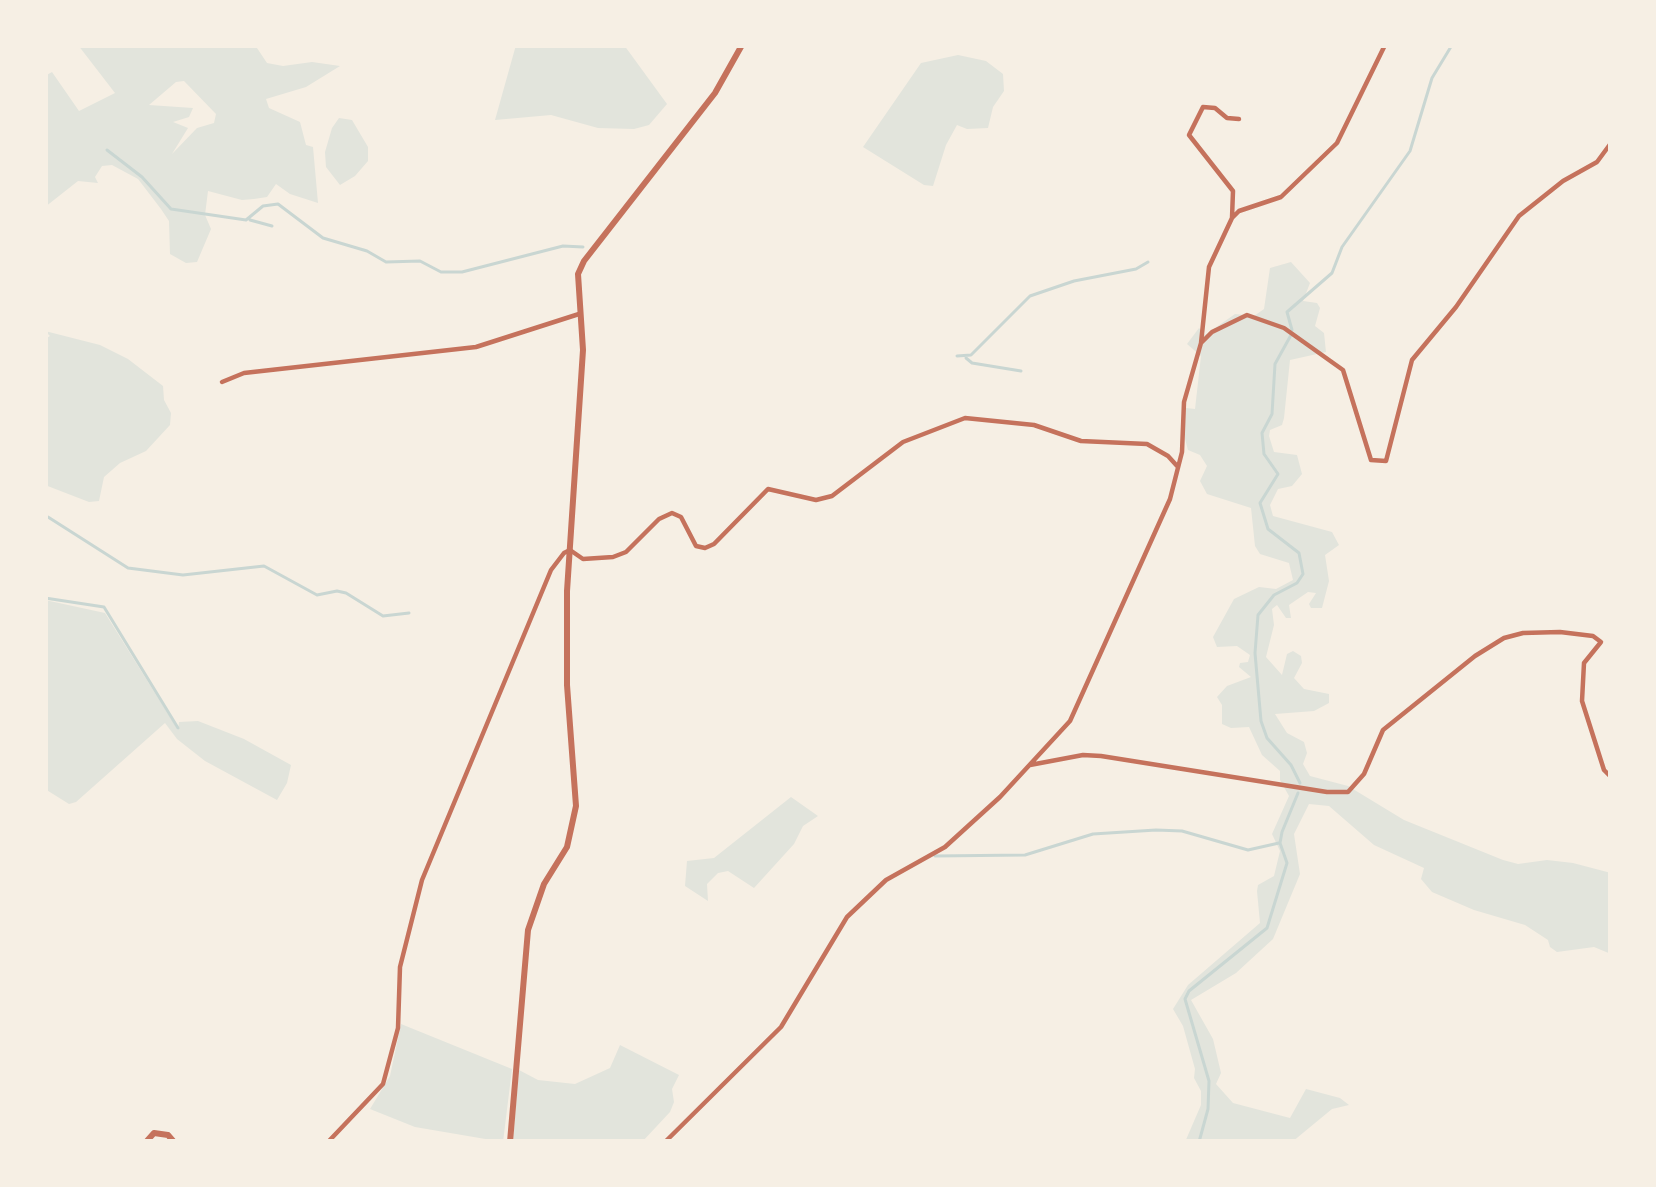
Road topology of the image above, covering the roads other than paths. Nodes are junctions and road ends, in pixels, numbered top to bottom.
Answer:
1 (742, 45) edge
2 (1385, 45) edge
3 (1239, 119) dead end
4 (1611, 147) edge
5 (1232, 218) junction
6 (579, 314) junction
7 (1201, 343) junction
8 (222, 382) dead end
9 (1178, 467) junction
10 (570, 550) junction
11 (1030, 765) junction
12 (1611, 777) edge
13 (146, 1142) edge
14 (174, 1142) edge
15 (328, 1142) edge
16 (510, 1142) edge
17 (664, 1142) edge

1 - 6 street
2 - 5 street
3 - 5 street
4 - 7 street
5 - 7 street
6 - 8 street
6 - 10 street
7 - 9 street
9 - 10 street
9 - 11 street
10 - 15 street
10 - 16 street
11 - 12 street
11 - 17 street
13 - 14 street

